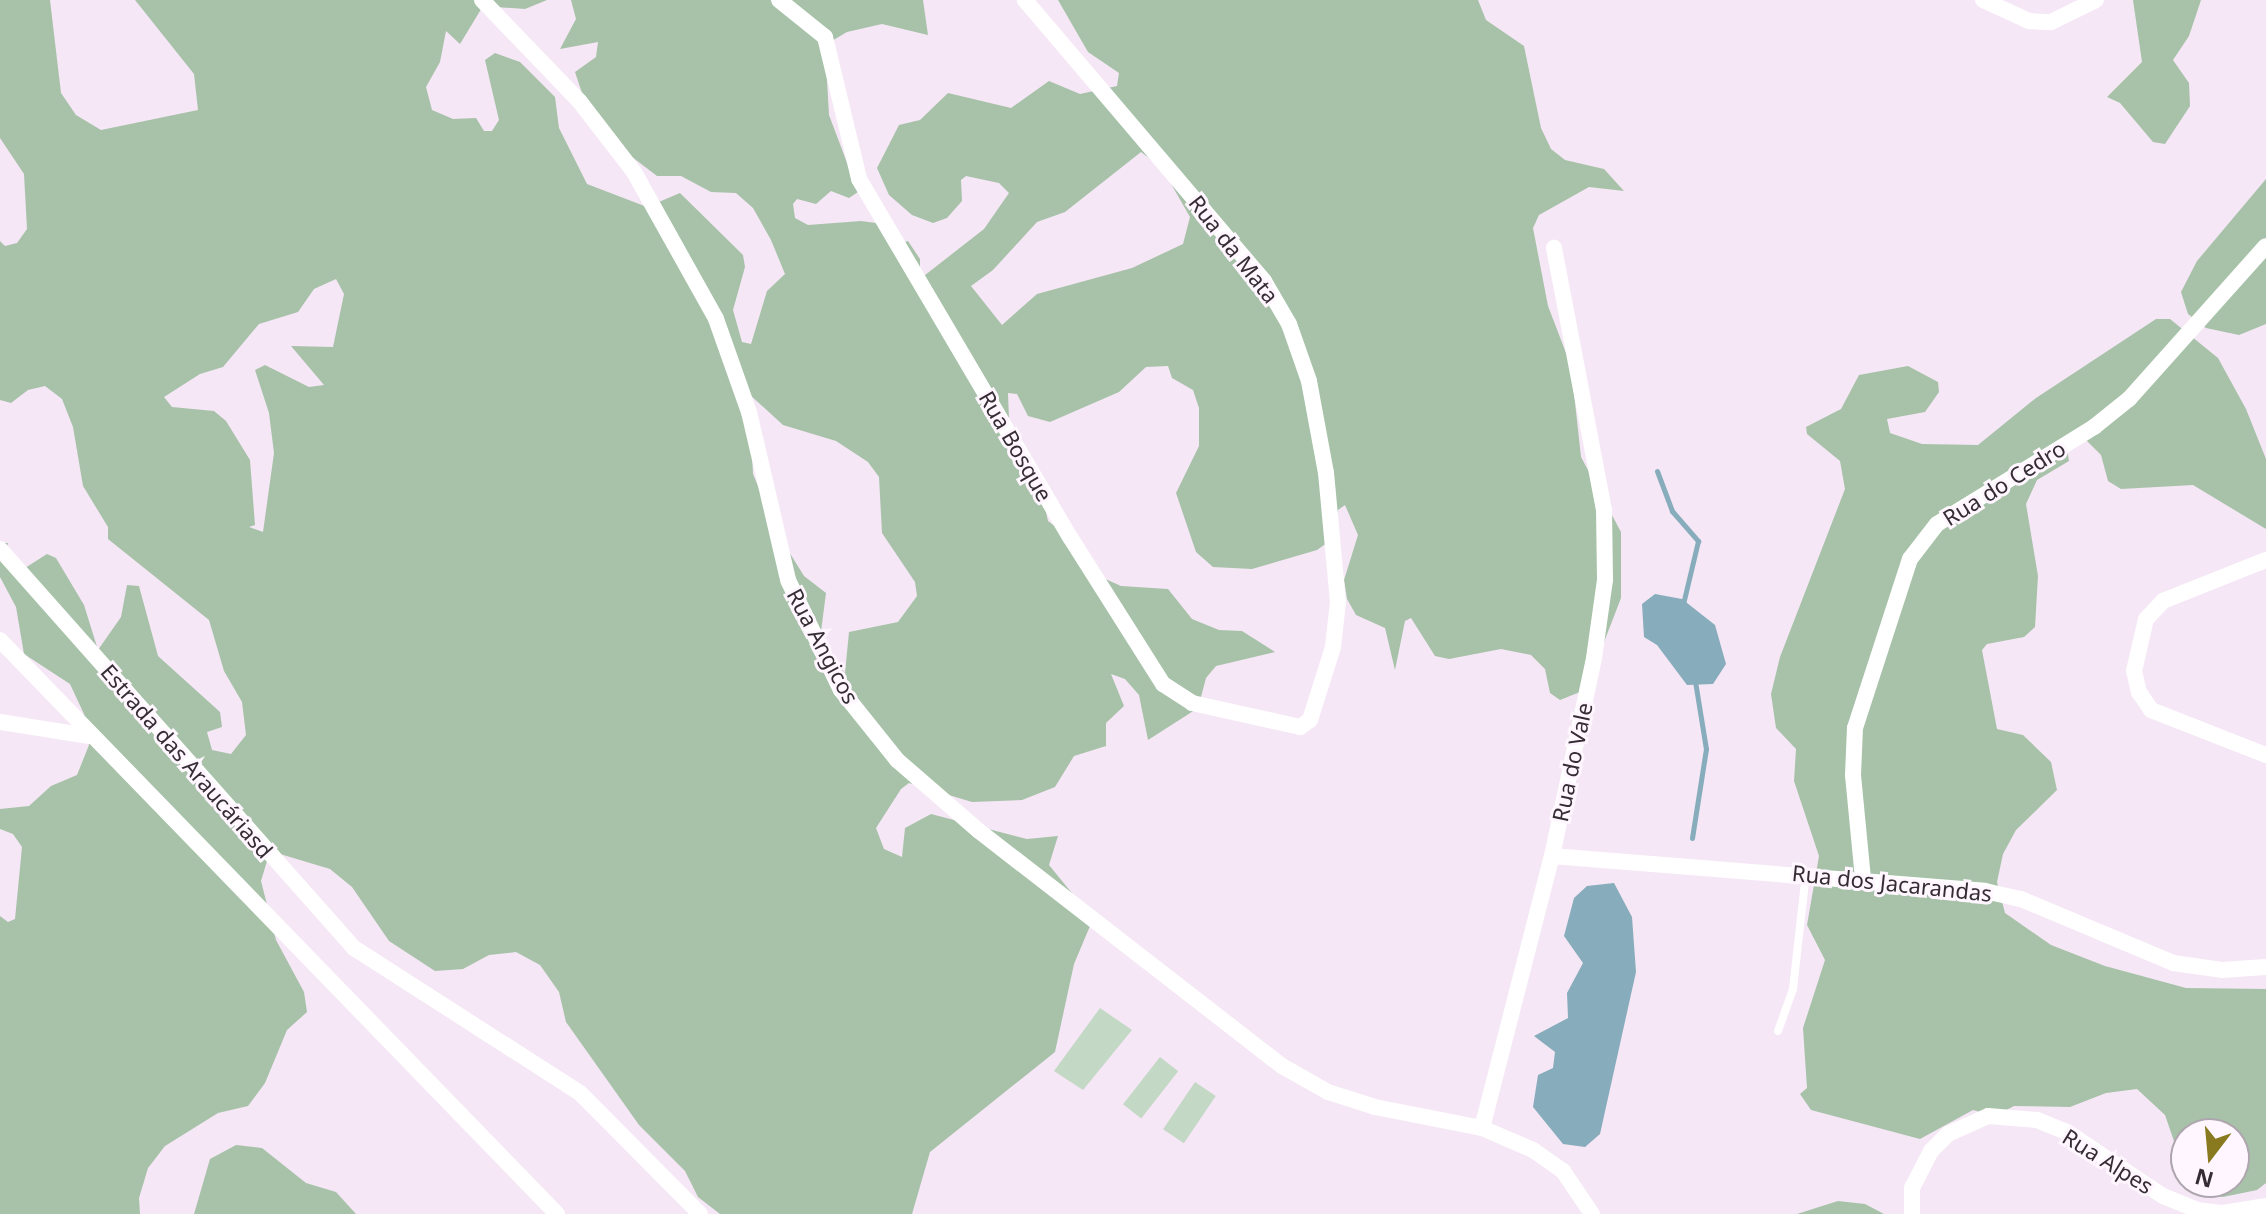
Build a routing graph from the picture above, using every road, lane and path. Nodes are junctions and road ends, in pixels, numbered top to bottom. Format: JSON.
{"nodes":[{"id":1,"x":482,"y":0,"type":"edge"},
{"id":2,"x":779,"y":0,"type":"edge"},
{"id":3,"x":1025,"y":0,"type":"edge"},
{"id":4,"x":1983,"y":0,"type":"edge"},
{"id":5,"x":2096,"y":0,"type":"edge"},
{"id":6,"x":2266,"y":246,"type":"edge"},
{"id":7,"x":1554,"y":248,"type":"dead end"},
{"id":8,"x":0,"y":549,"type":"edge"},
{"id":9,"x":2266,"y":560,"type":"edge"},
{"id":10,"x":0,"y":640,"type":"edge"},
{"id":11,"x":1333,"y":647,"type":"joint"},
{"id":12,"x":0,"y":722,"type":"edge"},
{"id":13,"x":88,"y":736,"type":"junction"},
{"id":14,"x":2266,"y":755,"type":"edge"},
{"id":15,"x":1552,"y":856,"type":"junction"},
{"id":16,"x":1806,"y":873,"type":"junction"},
{"id":17,"x":1863,"y":879,"type":"junction"},
{"id":18,"x":2266,"y":967,"type":"edge"},
{"id":19,"x":1778,"y":1031,"type":"dead end"},
{"id":20,"x":1482,"y":1128,"type":"junction"},
{"id":21,"x":2266,"y":1206,"type":"edge"},
{"id":22,"x":2196,"y":1212,"type":"edge"},
{"id":23,"x":557,"y":1214,"type":"edge"},
{"id":24,"x":700,"y":1214,"type":"edge"},
{"id":25,"x":1592,"y":1214,"type":"edge"},
{"id":26,"x":1912,"y":1214,"type":"edge"}],
"edges":[{"from":1,"to":20,"type":"street","name":"Rua Angicos"},
{"from":2,"to":11,"type":"street","name":"Rua Bosque"},
{"from":3,"to":11,"type":"street","name":"Rua da Mata"},
{"from":4,"to":5,"type":"street"},
{"from":6,"to":17,"type":"street","name":"Rua do Cedro"},
{"from":7,"to":15,"type":"street","name":"Rua do Vale"},
{"from":8,"to":24,"type":"street","name":"Estrada das Araucáriasd"},
{"from":9,"to":14,"type":"street"},
{"from":10,"to":13,"type":"street"},
{"from":12,"to":13,"type":"street"},
{"from":13,"to":23,"type":"street"},
{"from":15,"to":16,"type":"street","name":"Rua dos Jacarandas"},
{"from":15,"to":20,"type":"street","name":"Rua do Vale"},
{"from":16,"to":17,"type":"street","name":"Rua dos Jacarandas"},
{"from":16,"to":19,"type":"lane"},
{"from":17,"to":18,"type":"street","name":"Rua dos Jacarandas"},
{"from":20,"to":25,"type":"street"},
{"from":21,"to":22,"type":"street","name":"Rua Alpes"},
{"from":22,"to":26,"type":"street","name":"Rua Alpes"}]}
